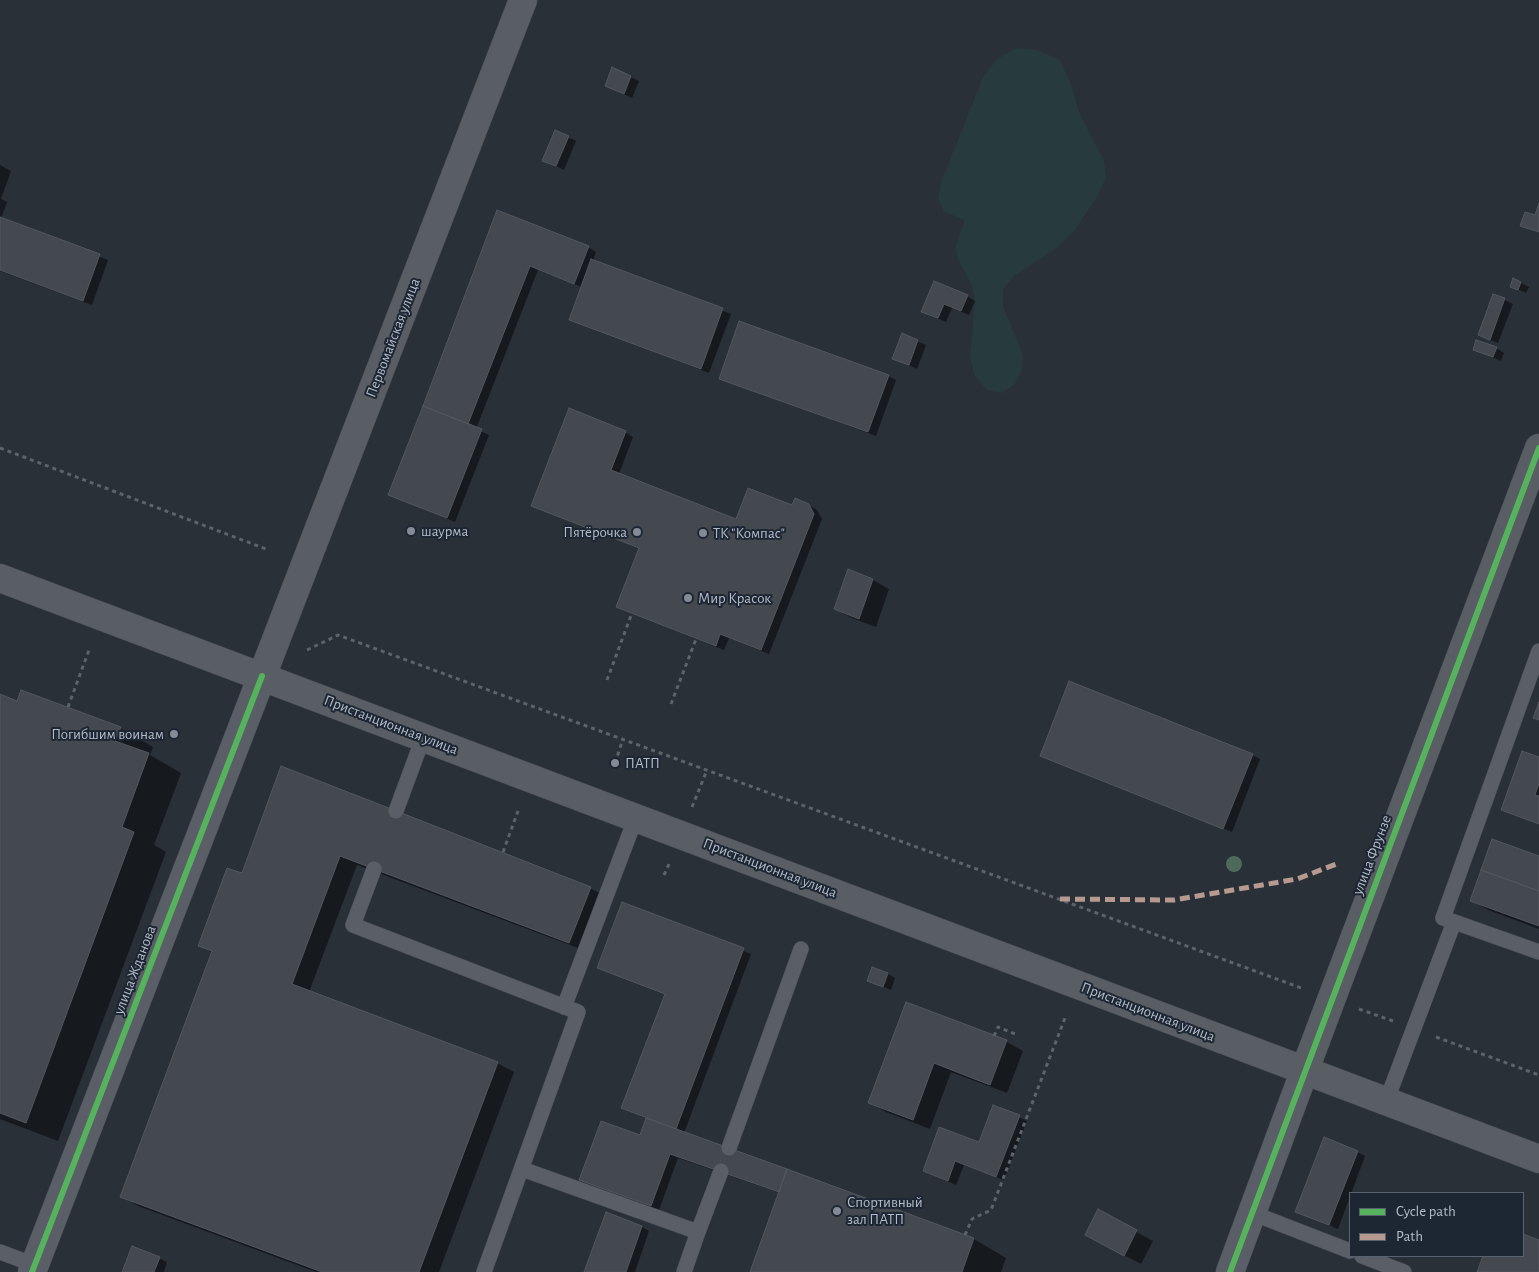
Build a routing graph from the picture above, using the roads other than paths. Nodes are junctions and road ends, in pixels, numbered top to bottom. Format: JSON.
{"nodes":[{"id":1,"x":524,"y":0,"type":"edge"},
{"id":2,"x":1539,"y":448,"type":"edge"},
{"id":3,"x":0,"y":578,"type":"edge"},
{"id":4,"x":1539,"y":650,"type":"edge"},
{"id":5,"x":262,"y":676,"type":"junction"},
{"id":6,"x":423,"y":738,"type":"junction"},
{"id":7,"x":396,"y":811,"type":"dead end"},
{"id":8,"x":636,"y":817,"type":"junction"},
{"id":9,"x":374,"y":869,"type":"dead end"},
{"id":10,"x":1454,"y":922,"type":"junction"},
{"id":11,"x":800,"y":949,"type":"dead end"},
{"id":12,"x":1539,"y":952,"type":"edge"},
{"id":13,"x":564,"y":1007,"type":"junction"},
{"id":14,"x":1304,"y":1072,"type":"junction"},
{"id":15,"x":1386,"y":1102,"type":"junction"},
{"id":16,"x":729,"y":1148,"type":"dead end"},
{"id":17,"x":1539,"y":1159,"type":"edge"},
{"id":18,"x":522,"y":1169,"type":"junction"},
{"id":19,"x":721,"y":1171,"type":"dead end"},
{"id":20,"x":1252,"y":1213,"type":"junction"},
{"id":21,"x":698,"y":1232,"type":"junction"},
{"id":22,"x":1349,"y":1251,"type":"edge"},
{"id":23,"x":0,"y":1252,"type":"edge"},
{"id":24,"x":1365,"y":1257,"type":"edge"},
{"id":25,"x":34,"y":1269,"type":"edge"},
{"id":26,"x":484,"y":1272,"type":"edge"},
{"id":27,"x":684,"y":1272,"type":"edge"},
{"id":28,"x":1230,"y":1272,"type":"edge"},
{"id":29,"x":1404,"y":1272,"type":"edge"}],
"edges":[{"from":1,"to":5,"type":"main road","name":"Первомайская улица"},
{"from":2,"to":14,"type":"main road","name":"улица Фрунзе"},
{"from":3,"to":5,"type":"main road","name":"Пристанционная улица"},
{"from":4,"to":10,"type":"lane"},
{"from":5,"to":6,"type":"main road","name":"Пристанционная улица"},
{"from":5,"to":25,"type":"street","name":"улица Жданова"},
{"from":6,"to":7,"type":"lane"},
{"from":6,"to":8,"type":"main road","name":"Пристанционная улица"},
{"from":8,"to":13,"type":"lane"},
{"from":8,"to":14,"type":"main road","name":"Пристанционная улица"},
{"from":9,"to":13,"type":"lane"},
{"from":10,"to":12,"type":"lane"},
{"from":10,"to":15,"type":"lane"},
{"from":11,"to":16,"type":"lane"},
{"from":13,"to":18,"type":"lane"},
{"from":14,"to":15,"type":"main road","name":"Пристанционная улица"},
{"from":14,"to":20,"type":"street","name":"улица Фрунзе"},
{"from":15,"to":17,"type":"main road","name":"Пристанционная улица"},
{"from":18,"to":21,"type":"lane"},
{"from":18,"to":26,"type":"lane"},
{"from":19,"to":21,"type":"lane"},
{"from":20,"to":22,"type":"lane"},
{"from":20,"to":28,"type":"street","name":"улица Фрунзе"},
{"from":21,"to":27,"type":"lane"},
{"from":23,"to":25,"type":"lane"},
{"from":24,"to":29,"type":"lane"}]}
